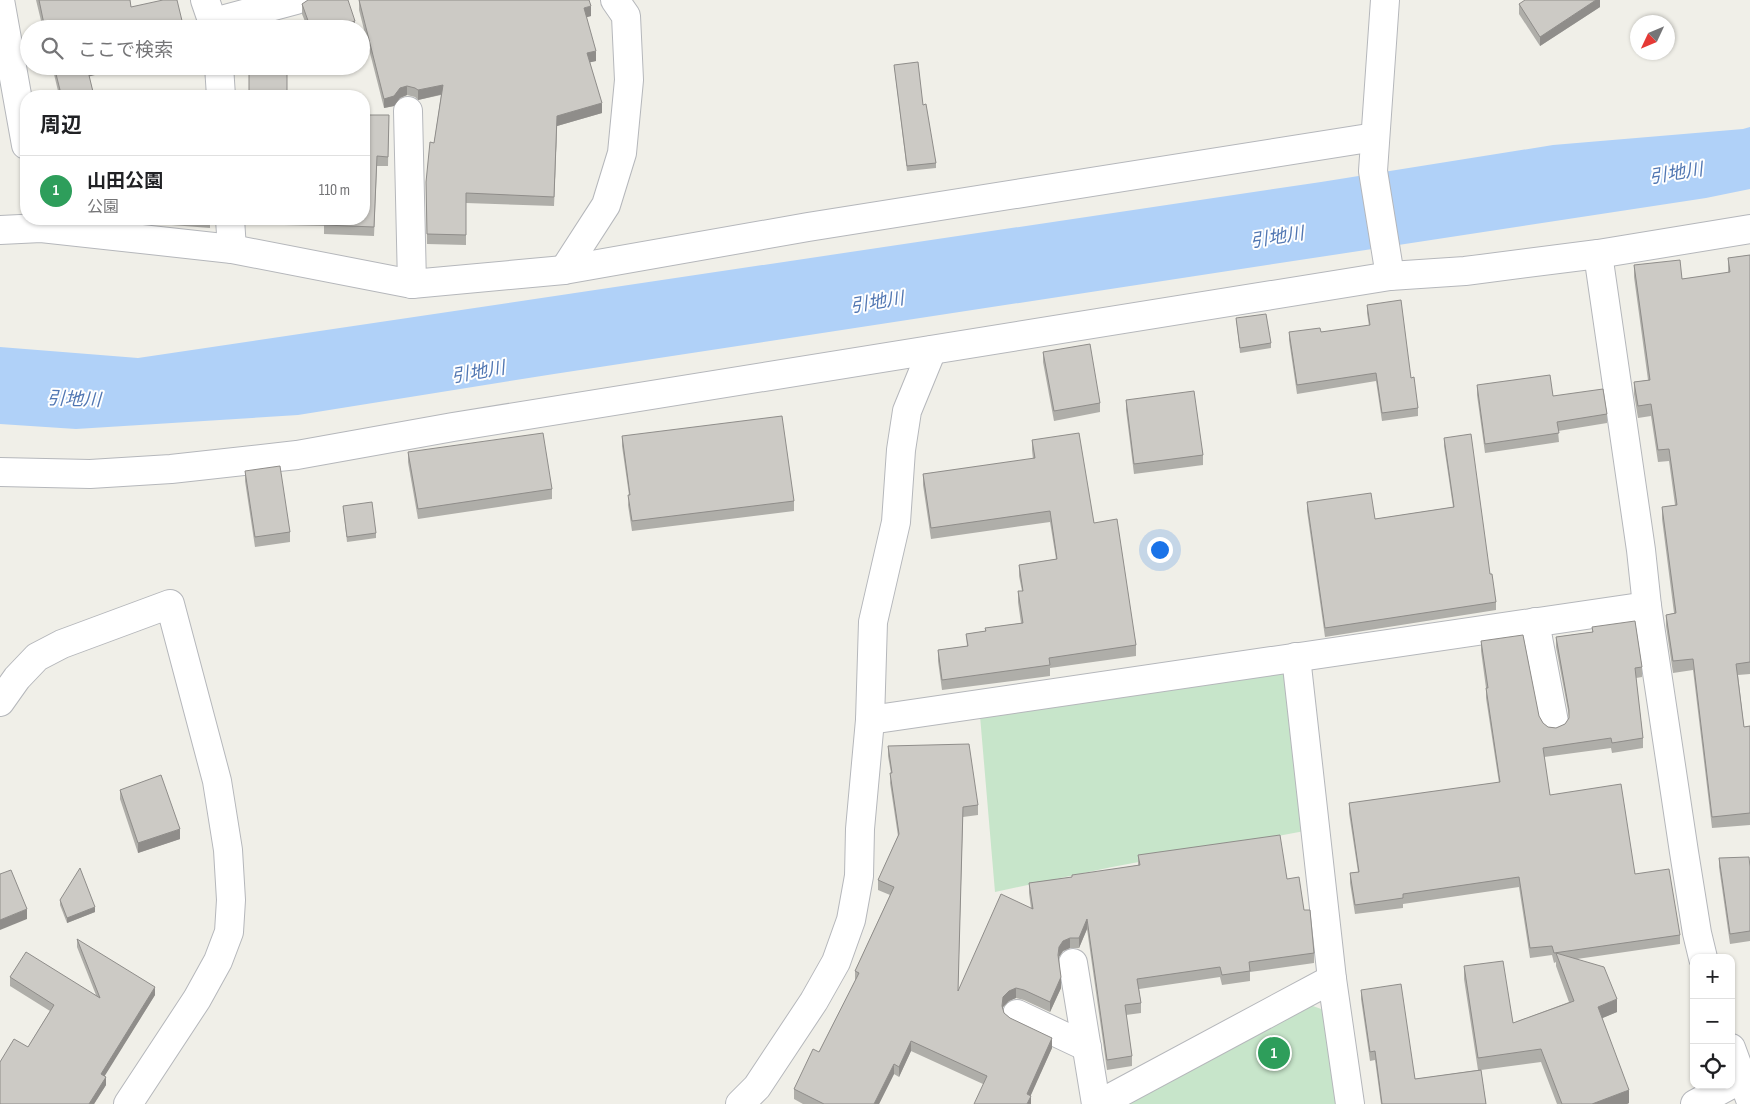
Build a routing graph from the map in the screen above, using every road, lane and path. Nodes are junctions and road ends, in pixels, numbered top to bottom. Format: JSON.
{"nodes":[{"id":1,"x":0,"y":0,"type":"edge"},
{"id":2,"x":296,"y":0,"type":"edge"},
{"id":3,"x":615,"y":0,"type":"edge"},
{"id":4,"x":1385,"y":0,"type":"edge"},
{"id":5,"x":212,"y":17,"type":"edge"},
{"id":6,"x":220,"y":75,"type":"edge"},
{"id":7,"x":221,"y":90,"type":"edge"},
{"id":8,"x":408,"y":111,"type":"dead end"},
{"id":9,"x":20,"y":112,"type":"edge"},
{"id":10,"x":1375,"y":137,"type":"junction"},
{"id":11,"x":29,"y":225,"type":"edge"},
{"id":12,"x":55,"y":225,"type":"edge"},
{"id":13,"x":230,"y":225,"type":"edge"},
{"id":14,"x":1750,"y":229,"type":"edge"},
{"id":15,"x":0,"y":230,"type":"edge"},
{"id":16,"x":232,"y":249,"type":"junction"},
{"id":17,"x":1598,"y":254,"type":"junction"},
{"id":18,"x":1388,"y":265,"type":"junction"},
{"id":19,"x":564,"y":270,"type":"junction"},
{"id":20,"x":412,"y":284,"type":"junction"},
{"id":21,"x":932,"y":350,"type":"junction"},
{"id":22,"x":0,"y":472,"type":"edge"},
{"id":23,"x":1647,"y":606,"type":"junction"},
{"id":24,"x":1535,"y":622,"type":"junction"},
{"id":25,"x":1296,"y":657,"type":"junction"},
{"id":26,"x":0,"y":702,"type":"edge"},
{"id":27,"x":870,"y":720,"type":"junction"},
{"id":28,"x":1554,"y":722,"type":"dead end"},
{"id":29,"x":1703,"y":954,"type":"edge"},
{"id":30,"x":1073,"y":963,"type":"dead end"},
{"id":31,"x":1332,"y":979,"type":"junction"},
{"id":32,"x":1018,"y":1014,"type":"dead end"},
{"id":33,"x":1087,"y":1047,"type":"junction"},
{"id":34,"x":1735,"y":1070,"type":"edge"},
{"id":35,"x":1738,"y":1087,"type":"edge"},
{"id":36,"x":128,"y":1104,"type":"edge"},
{"id":37,"x":740,"y":1104,"type":"edge"},
{"id":38,"x":1097,"y":1104,"type":"edge"},
{"id":39,"x":1350,"y":1104,"type":"edge"},
{"id":40,"x":1695,"y":1104,"type":"edge"}],
"edges":[{"from":1,"to":9,"type":"street"},
{"from":2,"to":5,"type":"street"},
{"from":3,"to":19,"type":"street"},
{"from":4,"to":10,"type":"street"},
{"from":6,"to":7,"type":"street"},
{"from":8,"to":20,"type":"street"},
{"from":10,"to":18,"type":"street"},
{"from":10,"to":19,"type":"street"},
{"from":11,"to":15,"type":"street"},
{"from":12,"to":16,"type":"street"},
{"from":13,"to":16,"type":"street"},
{"from":14,"to":17,"type":"street"},
{"from":16,"to":20,"type":"street"},
{"from":17,"to":18,"type":"street"},
{"from":17,"to":23,"type":"street"},
{"from":18,"to":21,"type":"street"},
{"from":19,"to":20,"type":"street"},
{"from":21,"to":22,"type":"street"},
{"from":21,"to":27,"type":"street"},
{"from":23,"to":24,"type":"street"},
{"from":23,"to":29,"type":"street"},
{"from":24,"to":25,"type":"street"},
{"from":24,"to":28,"type":"street"},
{"from":25,"to":27,"type":"street"},
{"from":25,"to":31,"type":"street"},
{"from":26,"to":36,"type":"street"},
{"from":27,"to":37,"type":"street"},
{"from":30,"to":33,"type":"street"},
{"from":31,"to":38,"type":"street"},
{"from":31,"to":39,"type":"street"},
{"from":32,"to":33,"type":"street"},
{"from":33,"to":38,"type":"street"},
{"from":34,"to":35,"type":"street"},
{"from":35,"to":40,"type":"street"}]}
